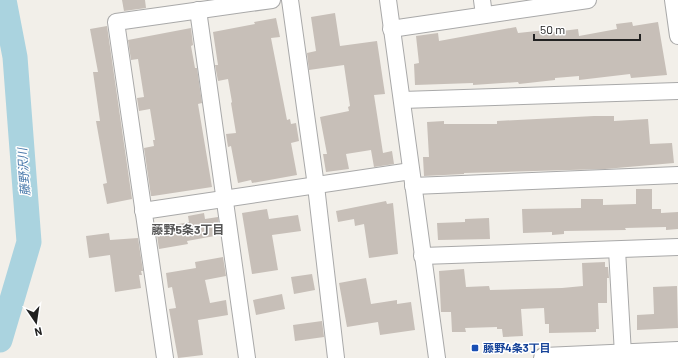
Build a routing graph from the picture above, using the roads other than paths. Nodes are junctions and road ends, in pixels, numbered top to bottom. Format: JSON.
{"nodes":[{"id":1,"x":272,"y":0,"type":"edge"},
{"id":2,"x":290,"y":0,"type":"edge"},
{"id":3,"x":388,"y":0,"type":"edge"},
{"id":4,"x":582,"y":0,"type":"edge"},
{"id":5,"x":483,"y":8,"type":"edge"},
{"id":6,"x":198,"y":10,"type":"junction"},
{"id":7,"x":676,"y":10,"type":"edge"},
{"id":8,"x":391,"y":30,"type":"junction"},
{"id":9,"x":678,"y":36,"type":"edge"},
{"id":10,"x":678,"y":91,"type":"edge"},
{"id":11,"x":402,"y":100,"type":"junction"},
{"id":12,"x":678,"y":175,"type":"edge"},
{"id":13,"x":412,"y":179,"type":"junction"},
{"id":14,"x":316,"y":186,"type":"junction"},
{"id":15,"x":224,"y":199,"type":"junction"},
{"id":16,"x":143,"y":210,"type":"junction"},
{"id":17,"x":678,"y":247,"type":"edge"},
{"id":18,"x":617,"y":250,"type":"junction"},
{"id":19,"x":422,"y":256,"type":"junction"},
{"id":20,"x":623,"y":354,"type":"junction"},
{"id":21,"x":668,"y":354,"type":"edge"},
{"id":22,"x":165,"y":358,"type":"edge"},
{"id":23,"x":247,"y":358,"type":"edge"},
{"id":24,"x":336,"y":358,"type":"edge"},
{"id":25,"x":437,"y":358,"type":"edge"},
{"id":26,"x":544,"y":358,"type":"edge"},
{"id":27,"x":571,"y":358,"type":"edge"}],
"edges":[{"from":1,"to":6,"type":"street"},
{"from":2,"to":14,"type":"street"},
{"from":3,"to":8,"type":"street"},
{"from":4,"to":5,"type":"street"},
{"from":5,"to":8,"type":"street"},
{"from":6,"to":15,"type":"street"},
{"from":6,"to":16,"type":"street"},
{"from":7,"to":9,"type":"street"},
{"from":8,"to":11,"type":"street"},
{"from":10,"to":11,"type":"street"},
{"from":11,"to":13,"type":"street"},
{"from":12,"to":13,"type":"street"},
{"from":13,"to":14,"type":"street"},
{"from":13,"to":19,"type":"street"},
{"from":14,"to":15,"type":"street"},
{"from":14,"to":24,"type":"street"},
{"from":15,"to":16,"type":"street"},
{"from":15,"to":23,"type":"street"},
{"from":16,"to":22,"type":"street"},
{"from":17,"to":18,"type":"street"},
{"from":18,"to":19,"type":"street"},
{"from":18,"to":20,"type":"street"},
{"from":19,"to":25,"type":"street"},
{"from":20,"to":21,"type":"street"},
{"from":20,"to":27,"type":"street"},
{"from":26,"to":27,"type":"street"}]}
